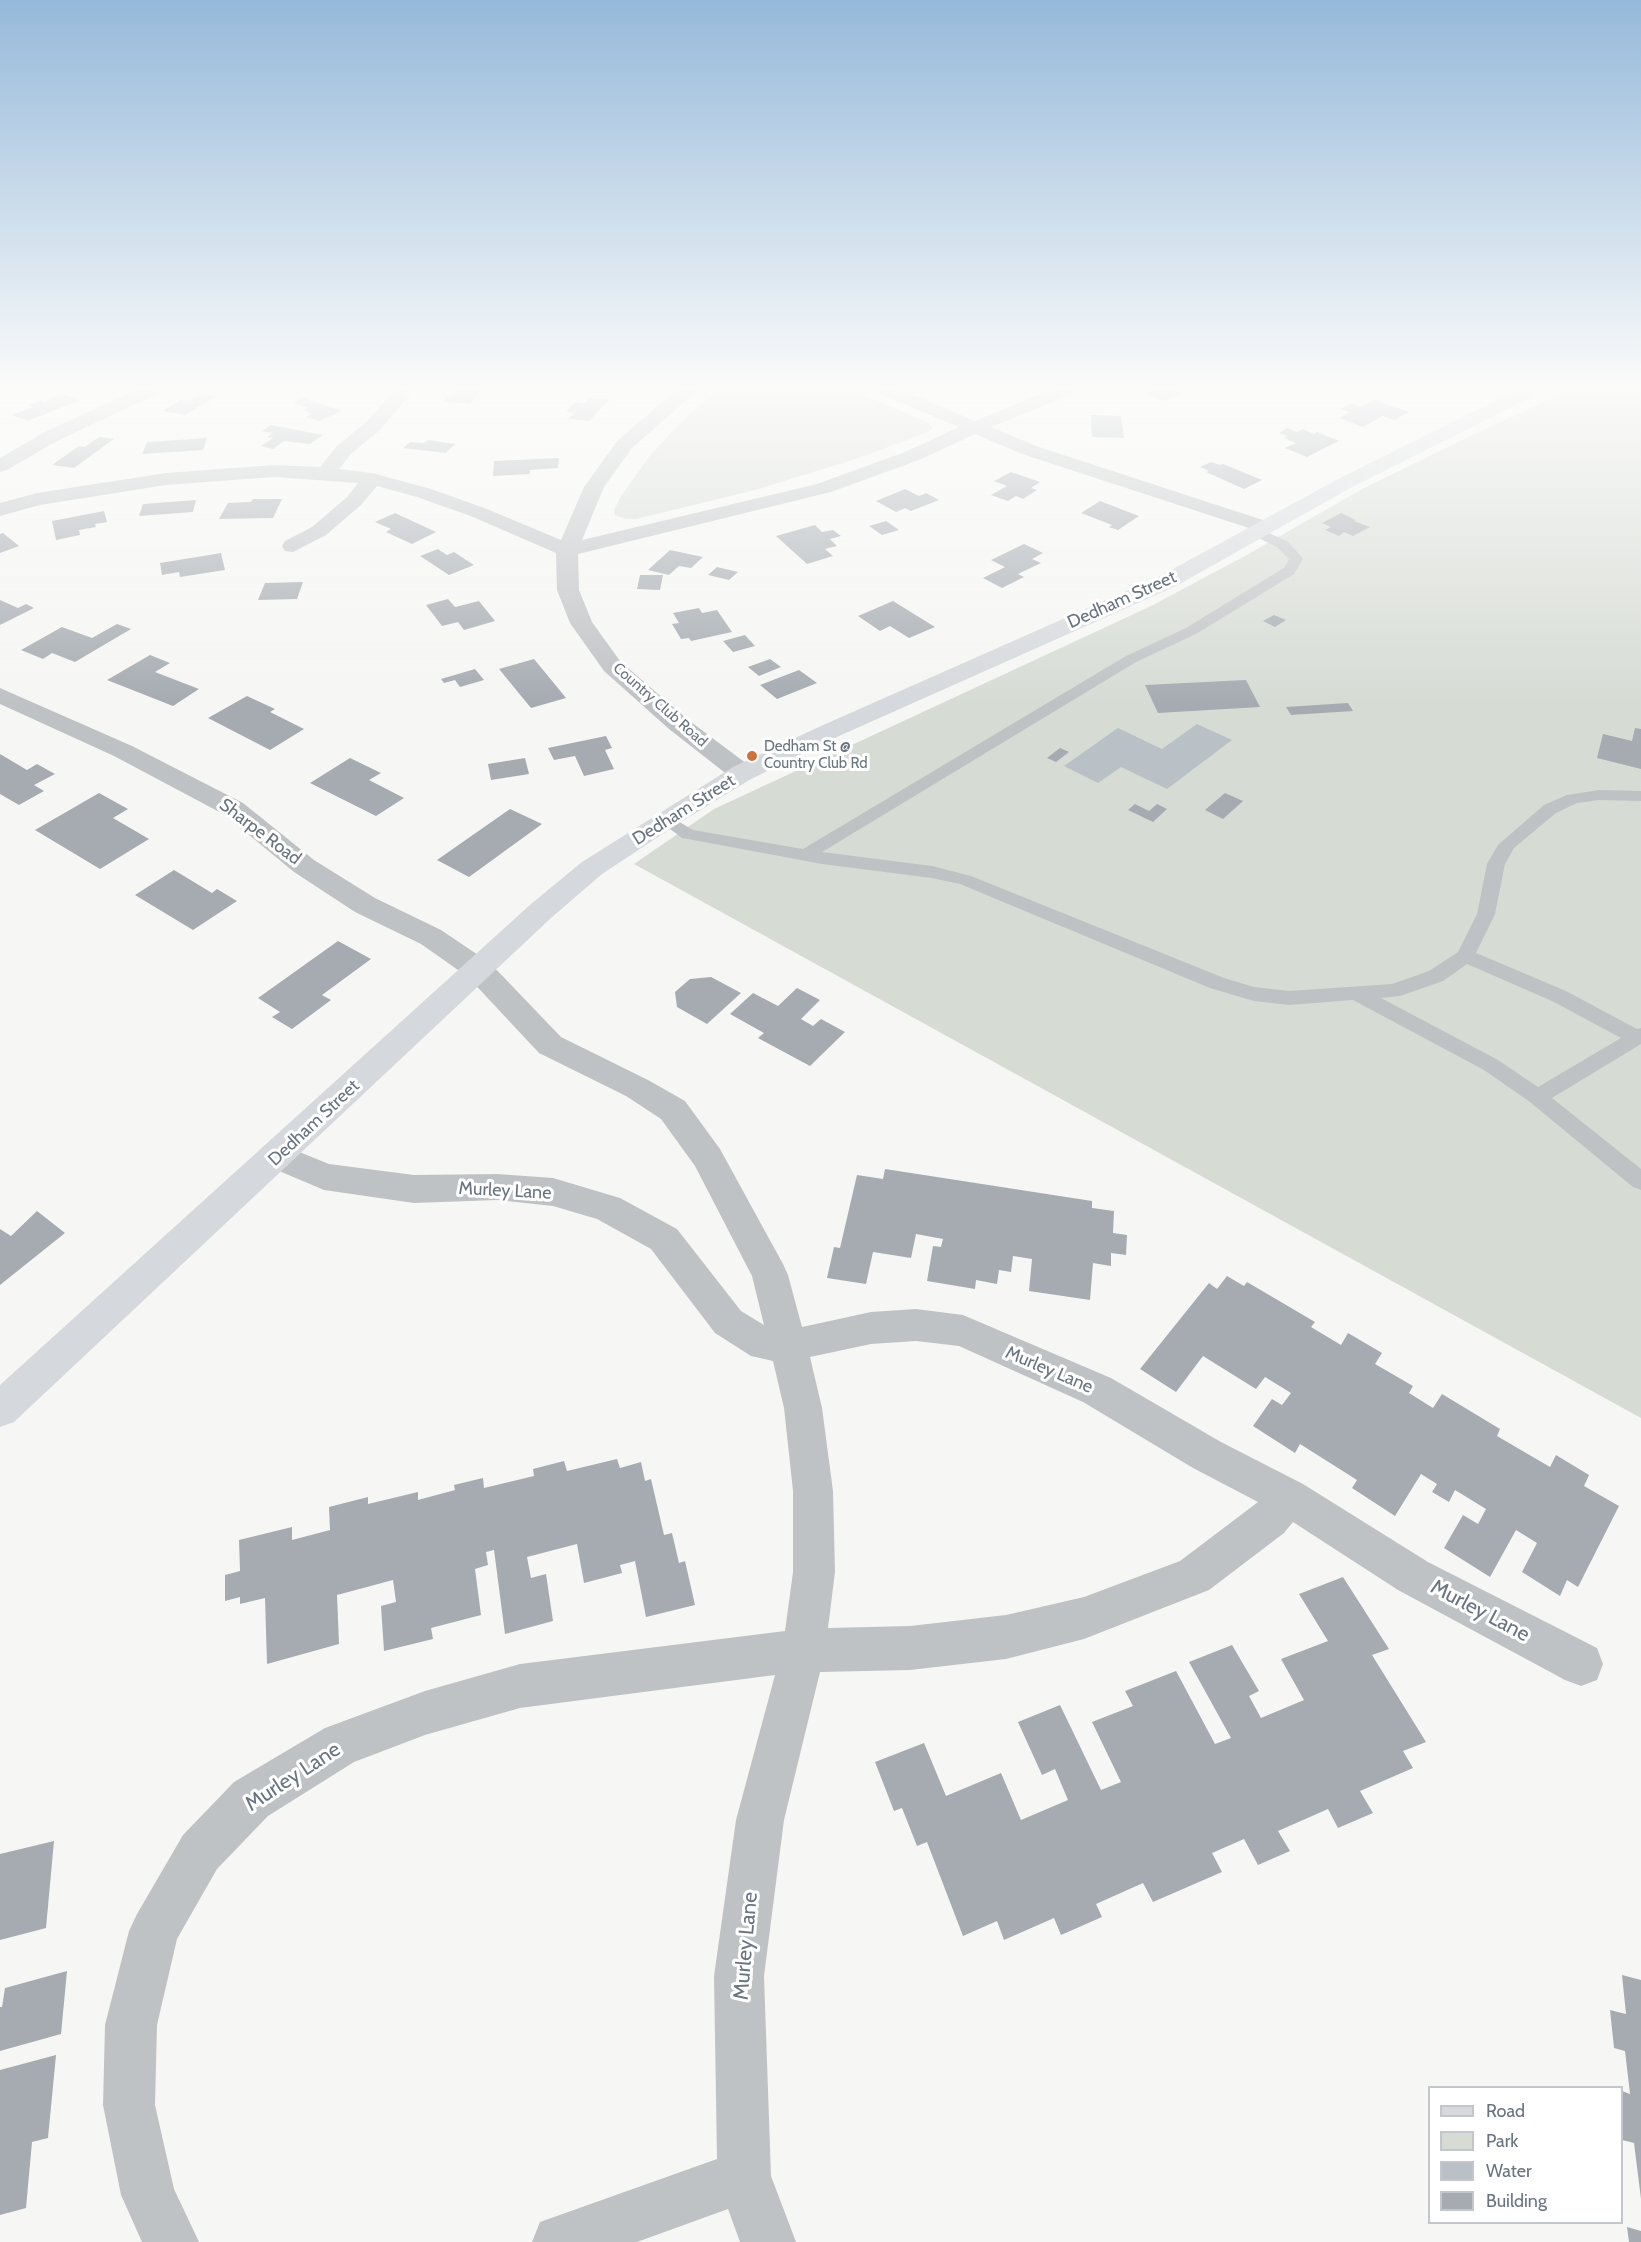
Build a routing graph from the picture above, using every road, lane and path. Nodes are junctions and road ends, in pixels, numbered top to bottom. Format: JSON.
{"nodes":[{"id":1,"x":65,"y":495,"type":"edge"},
{"id":2,"x":359,"y":495,"type":"edge"},
{"id":3,"x":422,"y":495,"type":"edge"},
{"id":4,"x":591,"y":495,"type":"edge"},
{"id":5,"x":797,"y":495,"type":"edge"},
{"id":6,"x":1158,"y":495,"type":"edge"},
{"id":7,"x":1324,"y":495,"type":"edge"},
{"id":8,"x":0,"y":510,"type":"edge"},
{"id":9,"x":1261,"y":530,"type":"junction"},
{"id":10,"x":293,"y":546,"type":"dead end"},
{"id":11,"x":567,"y":550,"type":"junction"},
{"id":12,"x":0,"y":695,"type":"edge"},
{"id":13,"x":742,"y":774,"type":"junction"},
{"id":14,"x":1641,"y":796,"type":"edge"},
{"id":15,"x":666,"y":819,"type":"junction"},
{"id":16,"x":807,"y":854,"type":"junction"},
{"id":17,"x":1465,"y":956,"type":"junction"},
{"id":18,"x":478,"y":969,"type":"junction"},
{"id":19,"x":1357,"y":994,"type":"junction"},
{"id":20,"x":1638,"y":1036,"type":"edge"},
{"id":21,"x":1537,"y":1097,"type":"junction"},
{"id":22,"x":277,"y":1156,"type":"junction"},
{"id":23,"x":1641,"y":1181,"type":"edge"},
{"id":24,"x":788,"y":1346,"type":"junction"},
{"id":25,"x":6,"y":1394,"type":"edge"},
{"id":26,"x":1289,"y":1497,"type":"junction"},
{"id":27,"x":804,"y":1650,"type":"junction"},
{"id":28,"x":1581,"y":1664,"type":"dead end"},
{"id":29,"x":744,"y":2176,"type":"junction"},
{"id":30,"x":171,"y":2242,"type":"edge"},
{"id":31,"x":560,"y":2242,"type":"edge"},
{"id":32,"x":768,"y":2242,"type":"edge"}],
"edges":[{"from":1,"to":8,"type":"street"},
{"from":2,"to":10,"type":"street"},
{"from":3,"to":11,"type":"street"},
{"from":4,"to":11,"type":"street","name":"Country Club Road"},
{"from":5,"to":11,"type":"street"},
{"from":6,"to":9,"type":"street"},
{"from":7,"to":9,"type":"main road","name":"Dedham Street"},
{"from":9,"to":13,"type":"main road","name":"Dedham Street"},
{"from":9,"to":16,"type":"lane"},
{"from":11,"to":13,"type":"street","name":"Country Club Road"},
{"from":12,"to":18,"type":"street","name":"Sharpe Road"},
{"from":13,"to":15,"type":"main road","name":"Dedham Street"},
{"from":14,"to":17,"type":"lane"},
{"from":15,"to":16,"type":"lane"},
{"from":15,"to":18,"type":"main road","name":"Dedham Street"},
{"from":16,"to":19,"type":"lane"},
{"from":17,"to":19,"type":"lane"},
{"from":17,"to":20,"type":"lane"},
{"from":18,"to":22,"type":"main road","name":"Dedham Street"},
{"from":18,"to":24,"type":"street","name":"Murley Lane"},
{"from":19,"to":21,"type":"lane"},
{"from":20,"to":21,"type":"lane"},
{"from":21,"to":23,"type":"lane"},
{"from":22,"to":24,"type":"street","name":"Murley Lane"},
{"from":22,"to":25,"type":"main road","name":"Dedham Street"},
{"from":24,"to":26,"type":"street","name":"Murley Lane"},
{"from":24,"to":27,"type":"street","name":"Murley Lane"},
{"from":26,"to":27,"type":"street","name":"Murley Lane"},
{"from":26,"to":28,"type":"street","name":"Murley Lane"},
{"from":27,"to":29,"type":"street","name":"Murley Lane"},
{"from":27,"to":30,"type":"street","name":"Murley Lane"},
{"from":29,"to":31,"type":"street"},
{"from":29,"to":32,"type":"street","name":"Murley Lane"}]}
